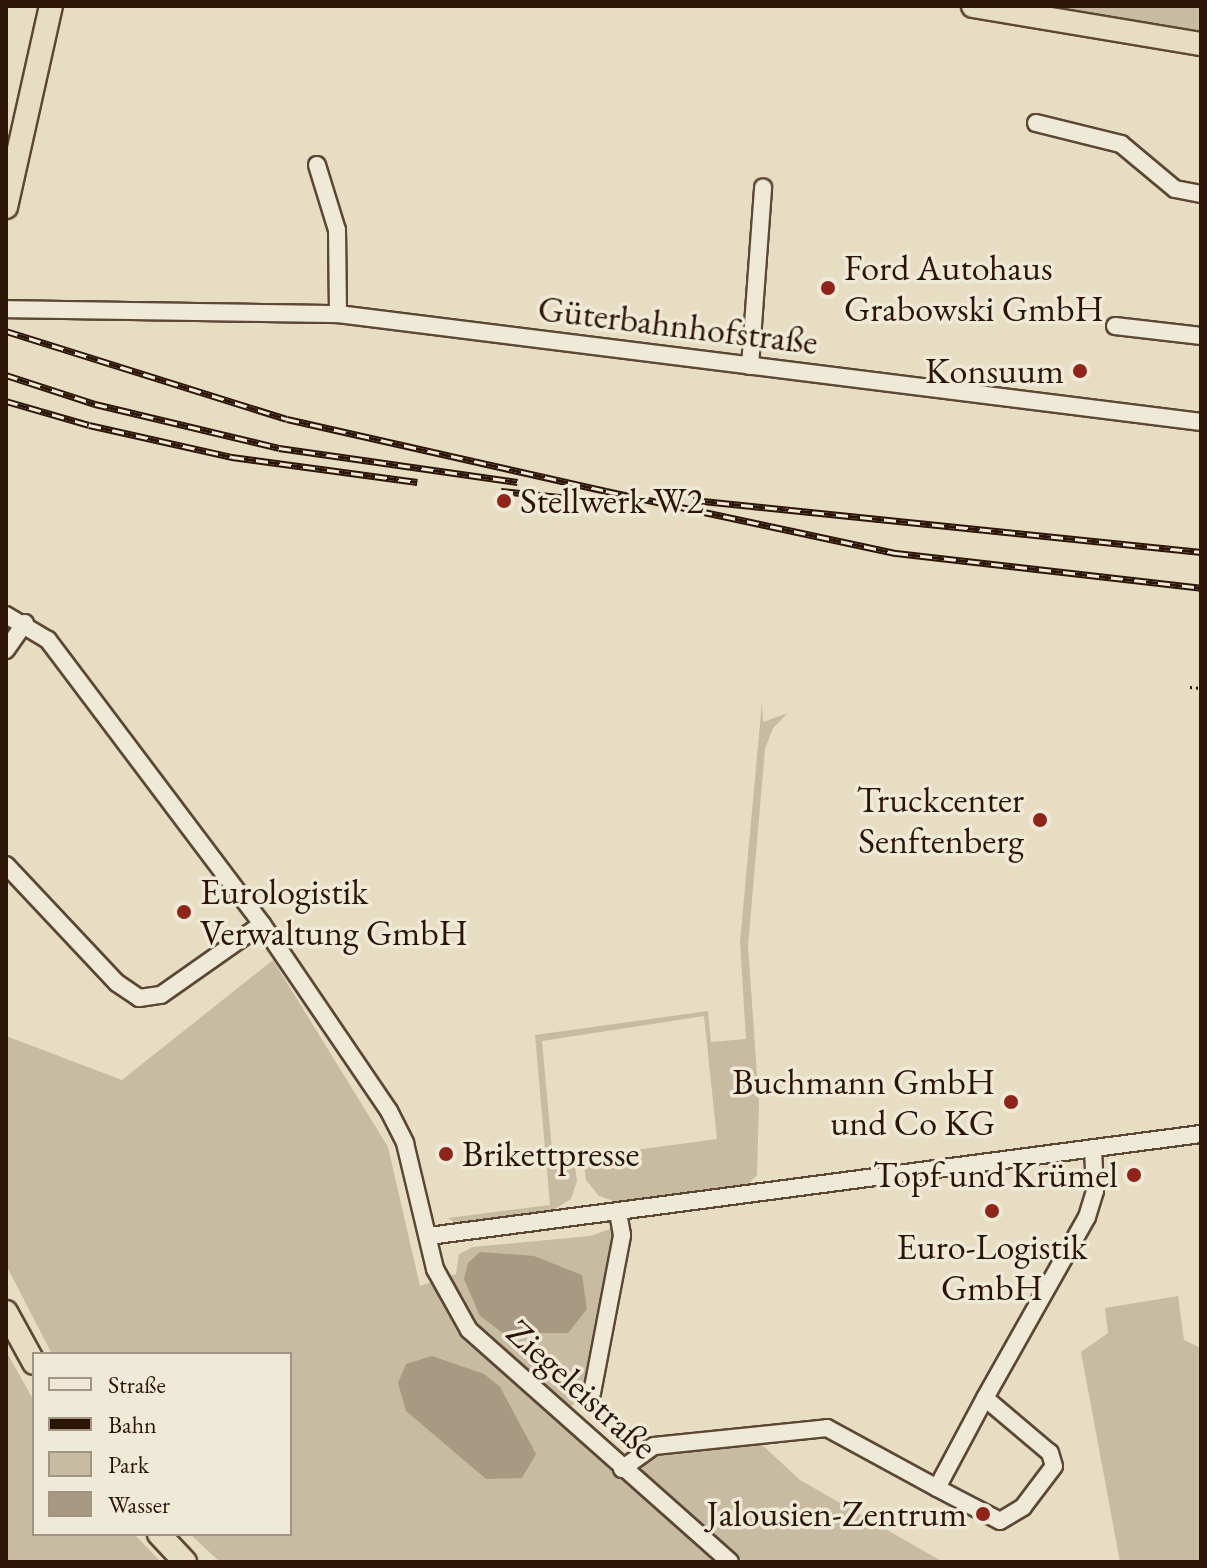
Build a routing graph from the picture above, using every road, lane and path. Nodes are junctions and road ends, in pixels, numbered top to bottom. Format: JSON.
{"nodes":[{"id":1,"x":973,"y":6,"type":"edge"},
{"id":2,"x":52,"y":9,"type":"edge"},
{"id":3,"x":1201,"y":44,"type":"edge"},
{"id":4,"x":1036,"y":123,"type":"dead end"},
{"id":5,"x":317,"y":165,"type":"dead end"},
{"id":6,"x":763,"y":187,"type":"dead end"},
{"id":7,"x":1201,"y":194,"type":"edge"},
{"id":8,"x":6,"y":207,"type":"edge"},
{"id":9,"x":6,"y":309,"type":"edge"},
{"id":10,"x":338,"y":314,"type":"junction"},
{"id":11,"x":1115,"y":326,"type":"dead end"},
{"id":12,"x":1201,"y":336,"type":"edge"},
{"id":13,"x":750,"y":366,"type":"junction"},
{"id":14,"x":1201,"y":422,"type":"edge"},
{"id":15,"x":6,"y":615,"type":"edge"},
{"id":16,"x":25,"y":623,"type":"junction"},
{"id":17,"x":6,"y":650,"type":"edge"},
{"id":18,"x":1190,"y":687,"type":"dead end"},
{"id":19,"x":1201,"y":688,"type":"edge"},
{"id":20,"x":6,"y":865,"type":"edge"},
{"id":21,"x":262,"y":924,"type":"junction"},
{"id":22,"x":1201,"y":1134,"type":"edge"},
{"id":23,"x":1093,"y":1148,"type":"junction"},
{"id":24,"x":618,"y":1213,"type":"junction"},
{"id":25,"x":429,"y":1236,"type":"junction"},
{"id":26,"x":6,"y":1312,"type":"edge"},
{"id":27,"x":32,"y":1359,"type":"edge"},
{"id":28,"x":592,"y":1393,"type":"dead end"},
{"id":29,"x":985,"y":1398,"type":"junction"},
{"id":30,"x":622,"y":1469,"type":"junction"},
{"id":31,"x":937,"y":1488,"type":"junction"},
{"id":32,"x":161,"y":1536,"type":"edge"},
{"id":33,"x":185,"y":1562,"type":"edge"},
{"id":34,"x":730,"y":1562,"type":"edge"}],
"edges":[{"from":1,"to":3,"type":"highway"},
{"from":2,"to":8,"type":"highway"},
{"from":4,"to":7,"type":"street"},
{"from":5,"to":10,"type":"street"},
{"from":6,"to":13,"type":"street"},
{"from":9,"to":10,"type":"street","name":"Güterbahnhofstraße"},
{"from":10,"to":13,"type":"street","name":"Güterbahnhofstraße"},
{"from":11,"to":12,"type":"street"},
{"from":13,"to":14,"type":"street","name":"Güterbahnhofstraße"},
{"from":15,"to":16,"type":"street","name":"Ziegeleistraße"},
{"from":16,"to":17,"type":"street"},
{"from":16,"to":21,"type":"street","name":"Ziegeleistraße"},
{"from":18,"to":19,"type":"path"},
{"from":20,"to":21,"type":"street"},
{"from":21,"to":25,"type":"street","name":"Ziegeleistraße"},
{"from":22,"to":23,"type":"street"},
{"from":23,"to":24,"type":"street"},
{"from":23,"to":29,"type":"street"},
{"from":24,"to":25,"type":"street"},
{"from":24,"to":28,"type":"street"},
{"from":25,"to":30,"type":"street","name":"Ziegeleistraße"},
{"from":26,"to":27,"type":"highway"},
{"from":29,"to":31,"type":"street"},
{"from":29,"to":31,"type":"street"},
{"from":30,"to":31,"type":"street"},
{"from":30,"to":34,"type":"street","name":"Ziegeleistraße"},
{"from":32,"to":33,"type":"highway"}]}
